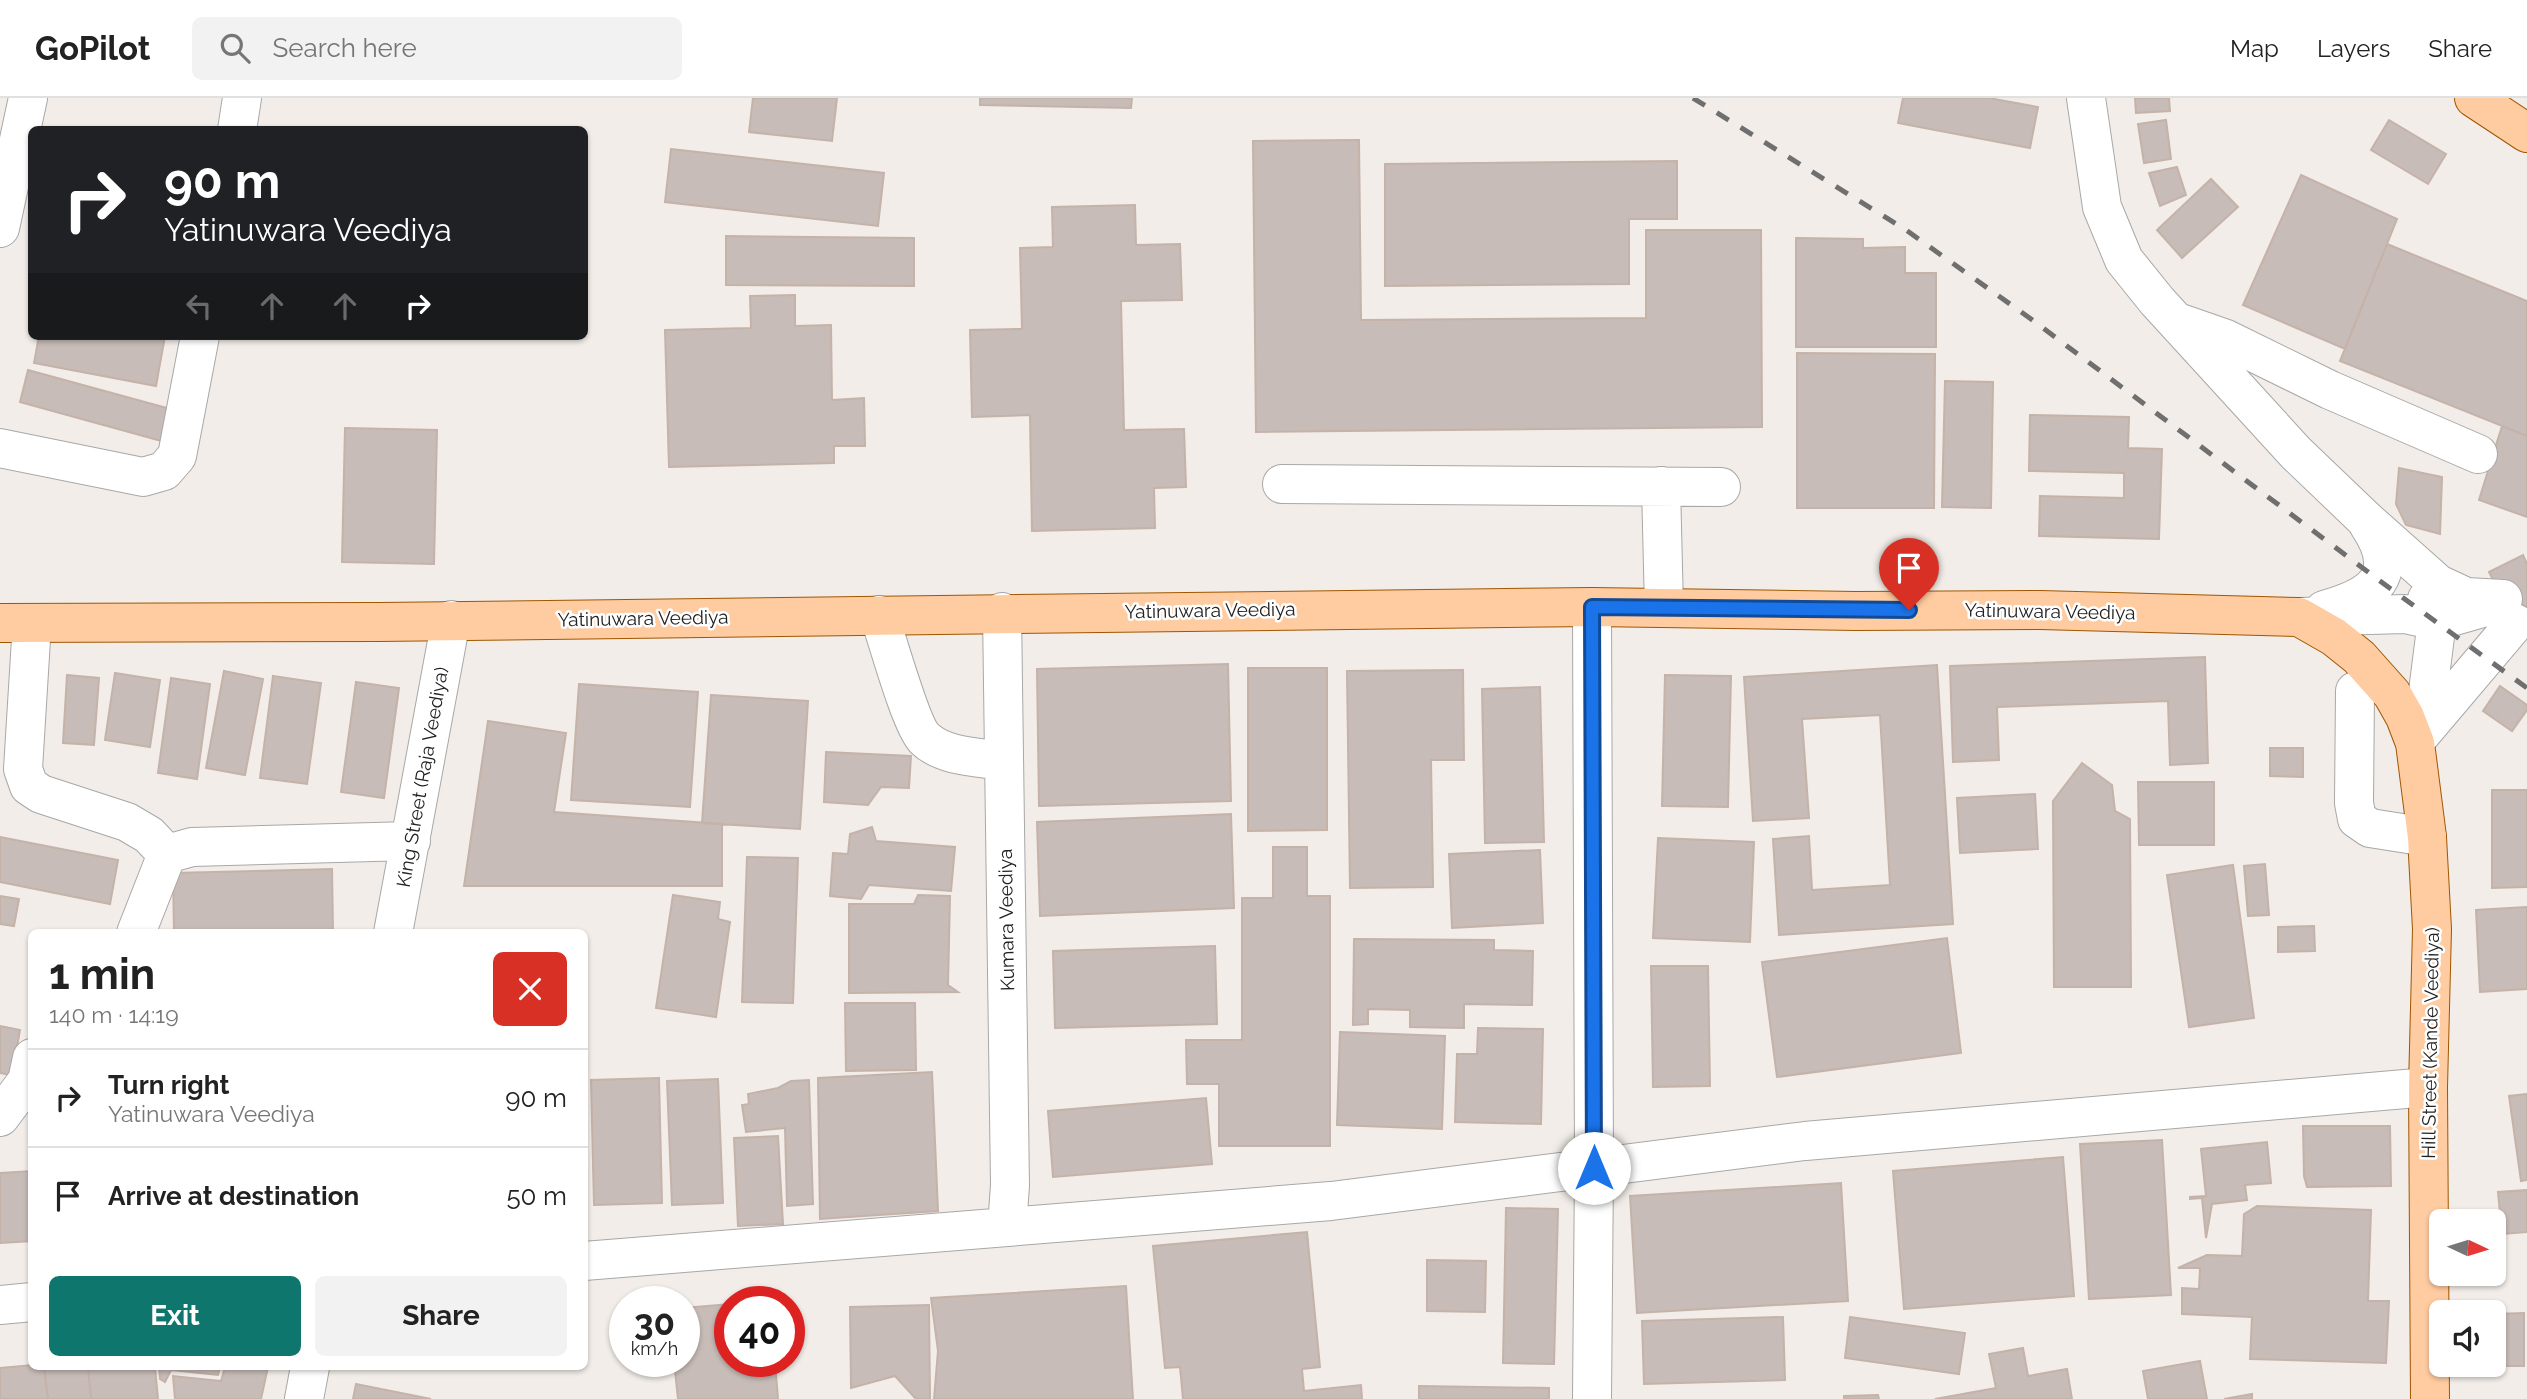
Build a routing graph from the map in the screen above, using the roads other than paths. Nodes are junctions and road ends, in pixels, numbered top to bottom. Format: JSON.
{"nodes":[{"id":1,"x":29,"y":98,"type":"edge"},
{"id":2,"x":242,"y":98,"type":"edge"},
{"id":3,"x":2087,"y":98,"type":"edge"},
{"id":4,"x":2474,"y":98,"type":"edge"},
{"id":5,"x":238,"y":126,"type":"edge"},
{"id":6,"x":2527,"y":133,"type":"edge"},
{"id":7,"x":0,"y":228,"type":"edge"},
{"id":8,"x":2178,"y":323,"type":"junction"},
{"id":9,"x":199,"y":340,"type":"edge"},
{"id":10,"x":0,"y":448,"type":"edge"},
{"id":11,"x":2478,"y":454,"type":"dead end"},
{"id":12,"x":1282,"y":484,"type":"dead end"},
{"id":13,"x":1661,"y":486,"type":"junction"},
{"id":14,"x":1721,"y":487,"type":"dead end"},
{"id":15,"x":2365,"y":519,"type":"junction"},
{"id":16,"x":2407,"y":555,"type":"junction"},
{"id":17,"x":1592,"y":607,"type":"junction"},
{"id":18,"x":1664,"y":608,"type":"junction"},
{"id":19,"x":2507,"y":608,"type":"junction"},
{"id":20,"x":1002,"y":612,"type":"junction"},
{"id":21,"x":879,"y":615,"type":"junction"},
{"id":22,"x":2299,"y":617,"type":"junction"},
{"id":23,"x":451,"y":620,"type":"junction"},
{"id":24,"x":2437,"y":621,"type":"junction"},
{"id":25,"x":16,"y":623,"type":"edge"},
{"id":26,"x":2354,"y":691,"type":"dead end"},
{"id":27,"x":2392,"y":694,"type":"joint"},
{"id":28,"x":2414,"y":743,"type":"junction"},
{"id":29,"x":1003,"y":761,"type":"junction"},
{"id":30,"x":2427,"y":837,"type":"junction"},
{"id":31,"x":411,"y":841,"type":"junction"},
{"id":32,"x":167,"y":854,"type":"junction"},
{"id":33,"x":138,"y":929,"type":"edge"},
{"id":34,"x":394,"y":929,"type":"edge"},
{"id":35,"x":28,"y":1076,"type":"edge"},
{"id":36,"x":2428,"y":1087,"type":"junction"},
{"id":37,"x":16,"y":1105,"type":"edge"},
{"id":38,"x":1594,"y":1168,"type":"junction"},
{"id":39,"x":1007,"y":1227,"type":"junction"},
{"id":40,"x":588,"y":1261,"type":"edge"},
{"id":41,"x":28,"y":1302,"type":"edge"},
{"id":42,"x":0,"y":1305,"type":"edge"},
{"id":43,"x":309,"y":1370,"type":"edge"},
{"id":44,"x":304,"y":1399,"type":"edge"},
{"id":45,"x":1592,"y":1399,"type":"edge"},
{"id":46,"x":2430,"y":1399,"type":"edge"}],
"edges":[{"from":1,"to":7,"type":"street"},
{"from":2,"to":5,"type":"street"},
{"from":3,"to":8,"type":"street"},
{"from":4,"to":6,"type":"main road"},
{"from":8,"to":11,"type":"street"},
{"from":8,"to":15,"type":"street"},
{"from":9,"to":10,"type":"street"},
{"from":12,"to":13,"type":"street"},
{"from":13,"to":14,"type":"street"},
{"from":13,"to":18,"type":"street"},
{"from":15,"to":16,"type":"street"},
{"from":15,"to":22,"type":"street"},
{"from":16,"to":19,"type":"street"},
{"from":16,"to":24,"type":"street"},
{"from":17,"to":18,"type":"main road","name":"Yatinuwara Veediya"},
{"from":17,"to":20,"type":"main road","name":"Yatinuwara Veediya"},
{"from":17,"to":38,"type":"street"},
{"from":18,"to":22,"type":"main road","name":"Yatinuwara Veediya"},
{"from":19,"to":24,"type":"street"},
{"from":19,"to":28,"type":"street"},
{"from":20,"to":21,"type":"main road","name":"Yatinuwara Veediya"},
{"from":20,"to":29,"type":"street","name":"Kumara Veediya"},
{"from":21,"to":23,"type":"main road","name":"Yatinuwara Veediya"},
{"from":21,"to":29,"type":"street"},
{"from":22,"to":24,"type":"street"},
{"from":22,"to":27,"type":"main road","name":"Yatinuwara Veediya"},
{"from":23,"to":25,"type":"main road","name":"Yatinuwara Veediya"},
{"from":23,"to":31,"type":"street","name":"King Street (Raja Veediya)"},
{"from":24,"to":28,"type":"street"},
{"from":25,"to":32,"type":"street"},
{"from":26,"to":30,"type":"street"},
{"from":27,"to":28,"type":"main road","name":"Hill Street (Kande Veediya)"},
{"from":28,"to":30,"type":"main road","name":"Hill Street (Kande Veediya)"},
{"from":29,"to":39,"type":"street","name":"Kumara Veediya"},
{"from":30,"to":36,"type":"main road","name":"Hill Street (Kande Veediya)"},
{"from":31,"to":32,"type":"street"},
{"from":31,"to":34,"type":"street","name":"King Street (Raja Veediya)"},
{"from":32,"to":33,"type":"street"},
{"from":35,"to":37,"type":"street"},
{"from":36,"to":38,"type":"street"},
{"from":36,"to":46,"type":"main road","name":"Hill Street (Kande Veediya)"},
{"from":38,"to":39,"type":"street"},
{"from":38,"to":45,"type":"street"},
{"from":39,"to":40,"type":"street"},
{"from":41,"to":42,"type":"street"},
{"from":43,"to":44,"type":"street"}]}
